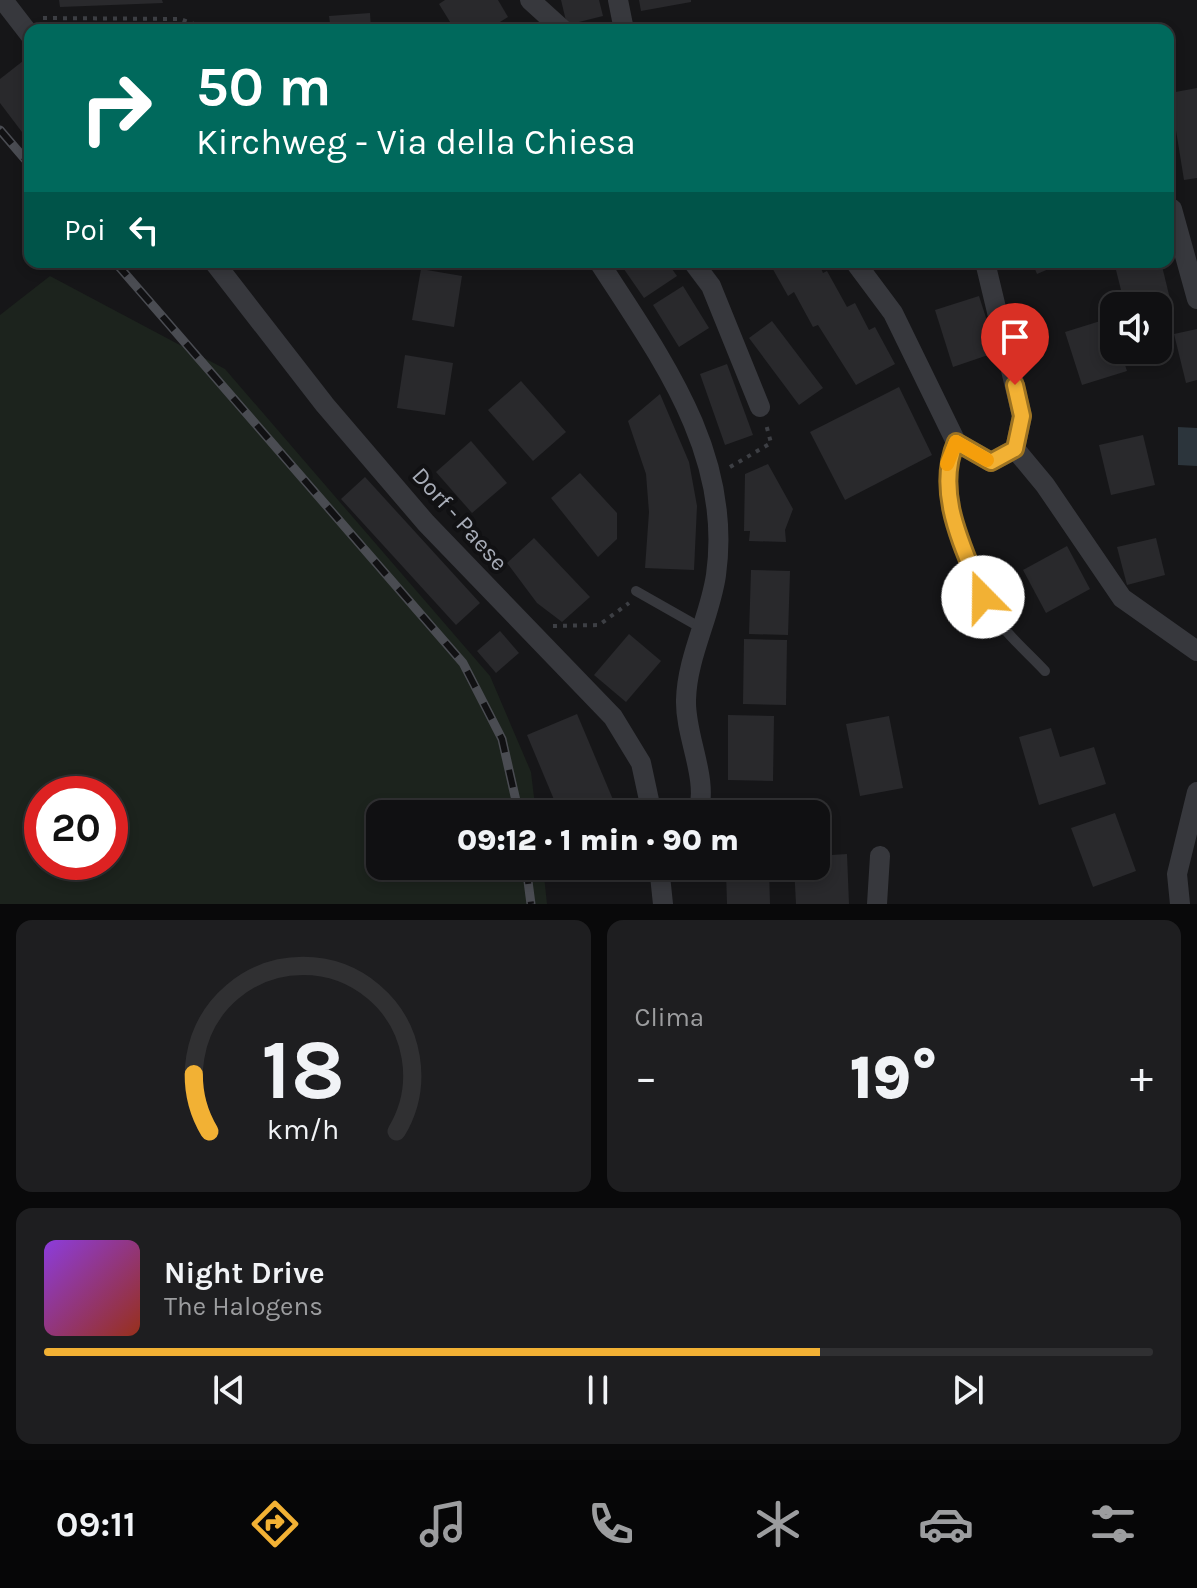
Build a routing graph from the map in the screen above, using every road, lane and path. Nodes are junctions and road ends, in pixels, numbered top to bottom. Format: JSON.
{"nodes":[{"id":1,"x":3,"y":0,"type":"edge"},
{"id":2,"x":530,"y":0,"type":"edge"},
{"id":3,"x":618,"y":0,"type":"edge"},
{"id":4,"x":30,"y":24,"type":"edge"},
{"id":5,"x":194,"y":24,"type":"edge"},
{"id":6,"x":556,"y":24,"type":"edge"},
{"id":7,"x":623,"y":24,"type":"edge"},
{"id":8,"x":24,"y":27,"type":"edge"},
{"id":9,"x":1174,"y":216,"type":"edge"},
{"id":10,"x":219,"y":268,"type":"edge"},
{"id":11,"x":603,"y":268,"type":"edge"},
{"id":12,"x":698,"y":268,"type":"edge"},
{"id":13,"x":859,"y":268,"type":"edge"},
{"id":14,"x":986,"y":268,"type":"edge"},
{"id":15,"x":1197,"y":299,"type":"edge"},
{"id":16,"x":760,"y":407,"type":"dead end"},
{"id":17,"x":956,"y":442,"type":"junction"},
{"id":18,"x":771,"y":443,"type":"dead end"},
{"id":19,"x":1015,"y":449,"type":"junction"},
{"id":20,"x":727,"y":469,"type":"dead end"},
{"id":21,"x":636,"y":591,"type":"dead end"},
{"id":22,"x":625,"y":609,"type":"dead end"},
{"id":23,"x":539,"y":626,"type":"dead end"},
{"id":24,"x":703,"y":629,"type":"junction"},
{"id":25,"x":1197,"y":651,"type":"edge"},
{"id":26,"x":1045,"y":671,"type":"dead end"},
{"id":27,"x":1197,"y":792,"type":"edge"},
{"id":28,"x":649,"y":800,"type":"edge"},
{"id":29,"x":700,"y":800,"type":"edge"},
{"id":30,"x":880,"y":856,"type":"dead end"},
{"id":31,"x":660,"y":880,"type":"edge"},
{"id":32,"x":663,"y":904,"type":"edge"},
{"id":33,"x":877,"y":904,"type":"edge"},
{"id":34,"x":1180,"y":904,"type":"edge"}],
"edges":[{"from":1,"to":8,"type":"street"},
{"from":2,"to":6,"type":"street"},
{"from":3,"to":7,"type":"street"},
{"from":4,"to":5,"type":"path"},
{"from":9,"to":15,"type":"street"},
{"from":10,"to":28,"type":"street","name":"Dorf - Paese"},
{"from":11,"to":24,"type":"street"},
{"from":12,"to":16,"type":"street"},
{"from":13,"to":17,"type":"street"},
{"from":14,"to":19,"type":"street"},
{"from":17,"to":19,"type":"street"},
{"from":17,"to":26,"type":"lane"},
{"from":18,"to":20,"type":"path"},
{"from":19,"to":25,"type":"street"},
{"from":21,"to":24,"type":"lane"},
{"from":22,"to":23,"type":"path"},
{"from":24,"to":29,"type":"street"},
{"from":27,"to":34,"type":"street"},
{"from":30,"to":33,"type":"street"},
{"from":31,"to":32,"type":"street"}]}
